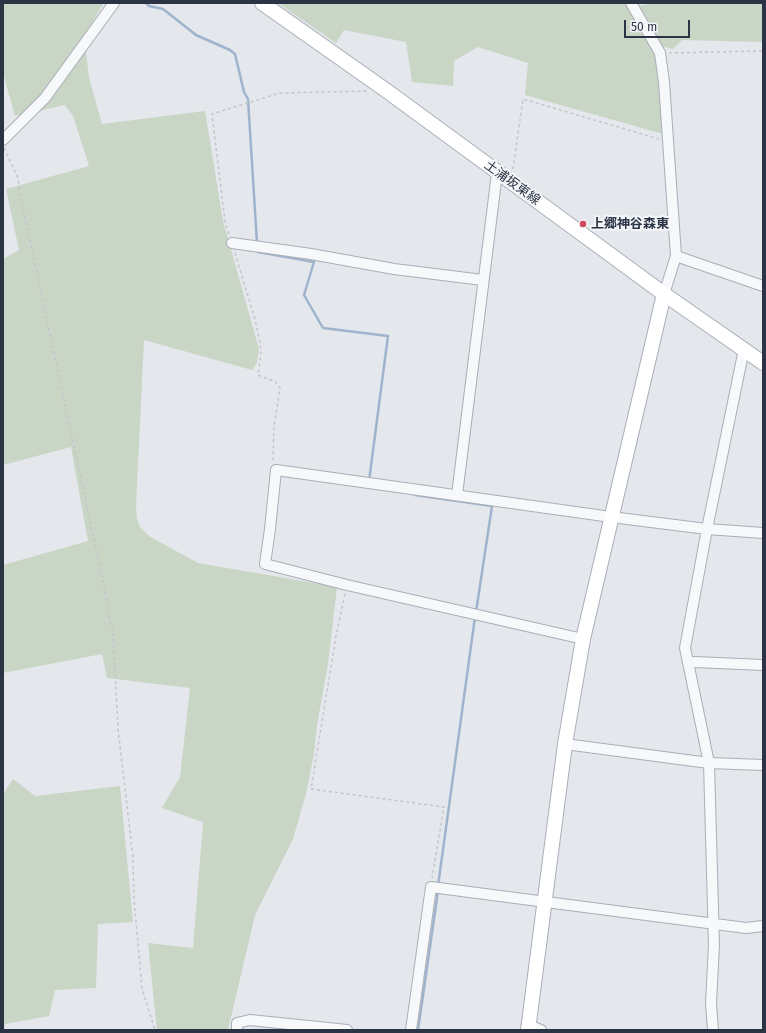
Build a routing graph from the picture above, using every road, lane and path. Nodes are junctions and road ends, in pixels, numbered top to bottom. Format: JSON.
{"nodes":[{"id":1,"x":114,"y":3,"type":"edge"},
{"id":2,"x":262,"y":3,"type":"edge"},
{"id":3,"x":631,"y":3,"type":"edge"},
{"id":4,"x":763,"y":51,"type":"edge"},
{"id":5,"x":660,"y":53,"type":"junction"},
{"id":6,"x":387,"y":91,"type":"junction"},
{"id":7,"x":3,"y":140,"type":"edge"},
{"id":8,"x":668,"y":141,"type":"junction"},
{"id":9,"x":3,"y":146,"type":"edge"},
{"id":10,"x":497,"y":172,"type":"junction"},
{"id":11,"x":512,"y":183,"type":"junction"},
{"id":12,"x":232,"y":242,"type":"junction"},
{"id":13,"x":676,"y":256,"type":"junction"},
{"id":14,"x":483,"y":280,"type":"junction"},
{"id":15,"x":763,"y":286,"type":"edge"},
{"id":16,"x":664,"y":294,"type":"junction"},
{"id":17,"x":744,"y":349,"type":"junction"},
{"id":18,"x":763,"y":363,"type":"edge"},
{"id":19,"x":276,"y":470,"type":"junction"},
{"id":20,"x":457,"y":495,"type":"junction"},
{"id":21,"x":611,"y":517,"type":"junction"},
{"id":22,"x":707,"y":529,"type":"junction"},
{"id":23,"x":763,"y":534,"type":"edge"},
{"id":24,"x":347,"y":585,"type":"junction"},
{"id":25,"x":583,"y":639,"type":"junction"},
{"id":26,"x":688,"y":663,"type":"junction"},
{"id":27,"x":763,"y":665,"type":"edge"},
{"id":28,"x":565,"y":744,"type":"junction"},
{"id":29,"x":709,"y":763,"type":"junction"},
{"id":30,"x":763,"y":765,"type":"edge"},
{"id":31,"x":430,"y":887,"type":"junction"},
{"id":32,"x":545,"y":901,"type":"junction"},
{"id":33,"x":714,"y":924,"type":"junction"},
{"id":34,"x":763,"y":926,"type":"edge"},
{"id":35,"x":533,"y":1028,"type":"edge"},
{"id":36,"x":155,"y":1030,"type":"edge"},
{"id":37,"x":237,"y":1030,"type":"edge"},
{"id":38,"x":347,"y":1030,"type":"edge"},
{"id":39,"x":411,"y":1030,"type":"edge"},
{"id":40,"x":713,"y":1030,"type":"edge"}],
"edges":[{"from":1,"to":7,"type":"street"},
{"from":2,"to":6,"type":"street","name":"土浦坂東線"},
{"from":3,"to":5,"type":"street"},
{"from":4,"to":5,"type":"path"},
{"from":5,"to":8,"type":"street"},
{"from":6,"to":10,"type":"street","name":"土浦坂東線"},
{"from":6,"to":12,"type":"path"},
{"from":8,"to":11,"type":"path"},
{"from":8,"to":13,"type":"street"},
{"from":9,"to":36,"type":"path"},
{"from":10,"to":11,"type":"street","name":"土浦坂東線"},
{"from":10,"to":14,"type":"street"},
{"from":11,"to":16,"type":"street","name":"土浦坂東線"},
{"from":12,"to":14,"type":"street"},
{"from":12,"to":19,"type":"path"},
{"from":13,"to":15,"type":"street"},
{"from":13,"to":16,"type":"street"},
{"from":14,"to":20,"type":"street"},
{"from":16,"to":17,"type":"street","name":"土浦坂東線"},
{"from":16,"to":21,"type":"street"},
{"from":17,"to":18,"type":"street","name":"土浦坂東線"},
{"from":17,"to":22,"type":"street"},
{"from":19,"to":20,"type":"street"},
{"from":19,"to":24,"type":"street"},
{"from":20,"to":21,"type":"street"},
{"from":21,"to":22,"type":"street"},
{"from":21,"to":25,"type":"street"},
{"from":22,"to":23,"type":"street"},
{"from":22,"to":26,"type":"street"},
{"from":24,"to":25,"type":"street"},
{"from":24,"to":31,"type":"path"},
{"from":25,"to":28,"type":"street"},
{"from":26,"to":27,"type":"street"},
{"from":26,"to":29,"type":"street"},
{"from":28,"to":29,"type":"street"},
{"from":28,"to":32,"type":"street"},
{"from":29,"to":30,"type":"street"},
{"from":29,"to":33,"type":"street"},
{"from":31,"to":32,"type":"street"},
{"from":31,"to":39,"type":"street"},
{"from":32,"to":33,"type":"street"},
{"from":32,"to":35,"type":"street"},
{"from":33,"to":34,"type":"street"},
{"from":33,"to":40,"type":"street"},
{"from":37,"to":38,"type":"street"}]}
